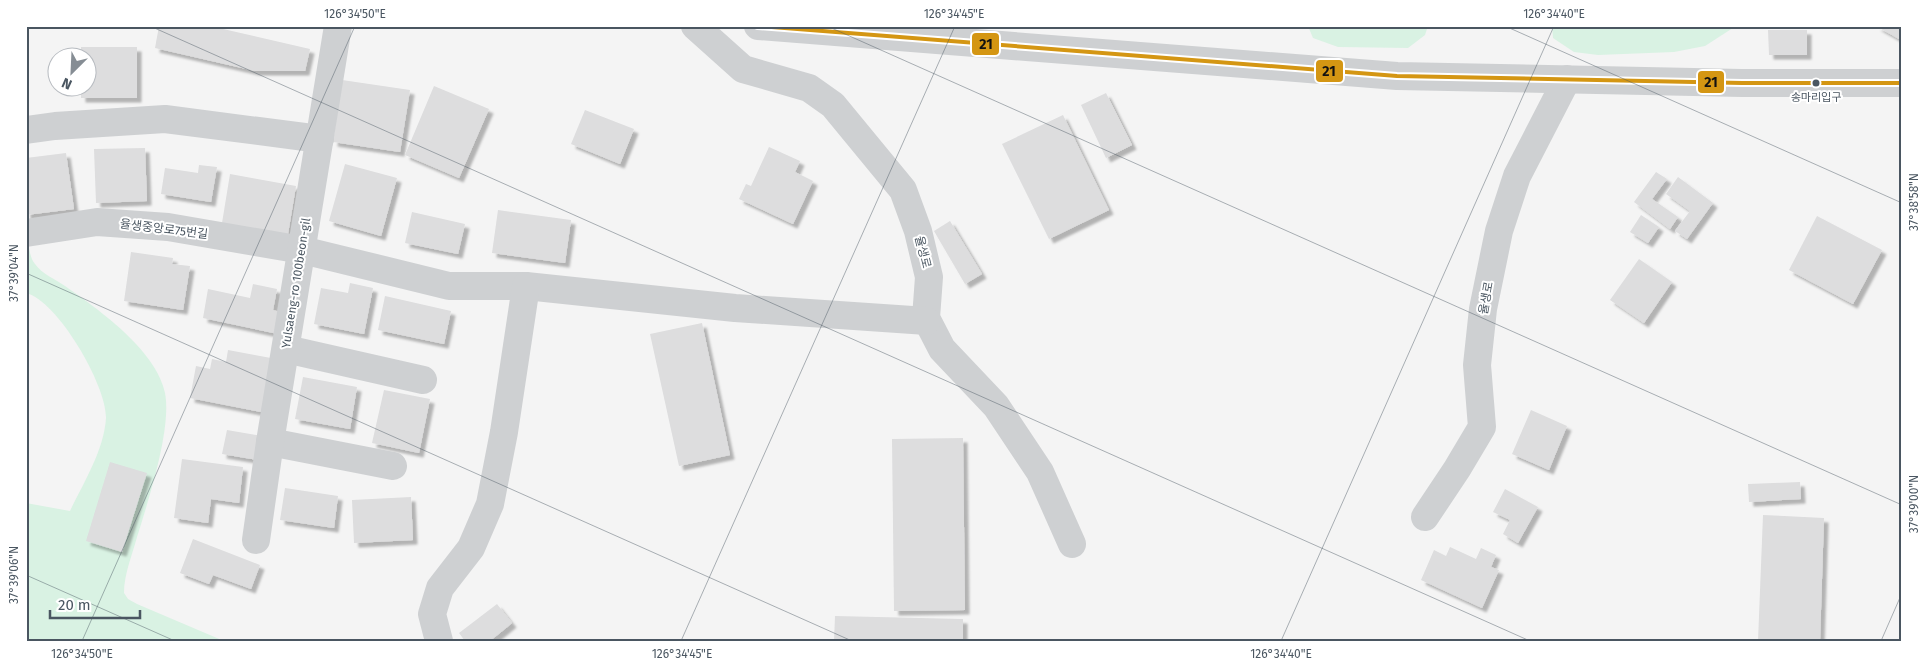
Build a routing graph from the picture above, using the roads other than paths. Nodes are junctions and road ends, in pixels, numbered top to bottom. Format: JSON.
{"nodes":[{"id":1,"x":338,"y":26,"type":"edge"},
{"id":2,"x":695,"y":26,"type":"edge"},
{"id":3,"x":758,"y":26,"type":"edge"},
{"id":4,"x":1567,"y":79,"type":"junction"},
{"id":5,"x":1902,"y":83,"type":"edge"},
{"id":6,"x":26,"y":130,"type":"edge"},
{"id":7,"x":320,"y":139,"type":"junction"},
{"id":8,"x":26,"y":234,"type":"edge"},
{"id":9,"x":302,"y":250,"type":"junction"},
{"id":10,"x":526,"y":286,"type":"junction"},
{"id":11,"x":928,"y":321,"type":"junction"},
{"id":12,"x":286,"y":349,"type":"junction"},
{"id":13,"x":423,"y":380,"type":"dead end"},
{"id":14,"x":270,"y":442,"type":"junction"},
{"id":15,"x":393,"y":466,"type":"dead end"},
{"id":16,"x":1425,"y":517,"type":"dead end"},
{"id":17,"x":256,"y":540,"type":"dead end"},
{"id":18,"x":1072,"y":544,"type":"dead end"},
{"id":19,"x":439,"y":641,"type":"edge"}],
"edges":[{"from":1,"to":7,"type":"street","name":"Yulsaeng-ro 100beon-gil"},
{"from":2,"to":11,"type":"street","name":"율생로"},
{"from":3,"to":4,"type":"street"},
{"from":4,"to":5,"type":"street"},
{"from":4,"to":16,"type":"street","name":"율생로"},
{"from":6,"to":7,"type":"street"},
{"from":7,"to":9,"type":"street","name":"Yulsaeng-ro 100beon-gil"},
{"from":8,"to":9,"type":"street","name":"율생중앙로75번길"},
{"from":9,"to":10,"type":"street","name":"율생중앙로75번길"},
{"from":9,"to":12,"type":"street","name":"Yulsaeng-ro 100beon-gil"},
{"from":10,"to":11,"type":"street","name":"율생중앙로75번길"},
{"from":10,"to":19,"type":"street"},
{"from":11,"to":18,"type":"street","name":"율생로"},
{"from":12,"to":13,"type":"street"},
{"from":12,"to":14,"type":"street","name":"Yulsaeng-ro 100beon-gil"},
{"from":14,"to":15,"type":"street"},
{"from":14,"to":17,"type":"street","name":"Yulsaeng-ro 100beon-gil"}]}
